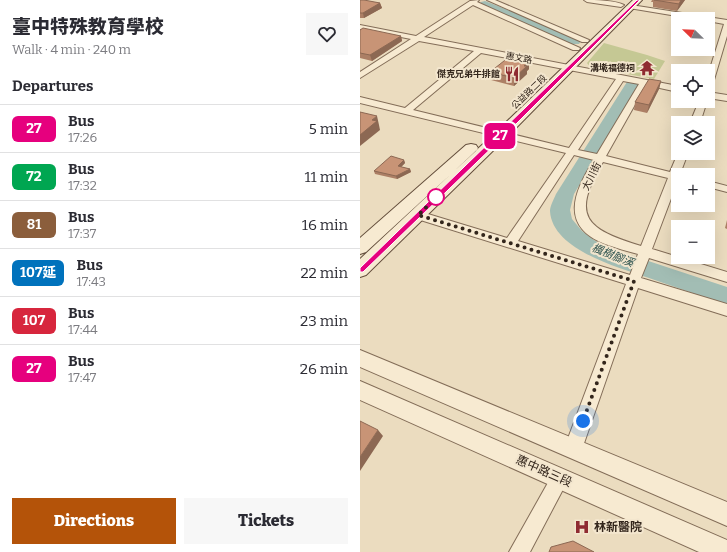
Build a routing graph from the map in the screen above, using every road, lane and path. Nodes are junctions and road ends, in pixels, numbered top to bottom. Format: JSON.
{"nodes":[{"id":1,"x":490,"y":0,"type":"edge"},
{"id":2,"x":587,"y":0,"type":"edge"},
{"id":3,"x":474,"y":1,"type":"edge"},
{"id":4,"x":629,"y":3,"type":"edge"},
{"id":5,"x":727,"y":23,"type":"edge"},
{"id":6,"x":362,"y":29,"type":"edge"},
{"id":7,"x":418,"y":38,"type":"junction"},
{"id":8,"x":580,"y":44,"type":"junction"},
{"id":9,"x":480,"y":50,"type":"junction"},
{"id":10,"x":715,"y":64,"type":"edge"},
{"id":11,"x":563,"y":67,"type":"junction"},
{"id":12,"x":360,"y":76,"type":"edge"},
{"id":13,"x":621,"y":78,"type":"junction"},
{"id":14,"x":644,"y":82,"type":"junction"},
{"id":15,"x":671,"y":88,"type":"edge"},
{"id":16,"x":715,"y":96,"type":"edge"},
{"id":17,"x":727,"y":98,"type":"edge"},
{"id":18,"x":360,"y":100,"type":"edge"},
{"id":19,"x":407,"y":112,"type":"junction"},
{"id":20,"x":488,"y":131,"type":"junction"},
{"id":21,"x":502,"y":134,"type":"junction"},
{"id":22,"x":575,"y":152,"type":"junction"},
{"id":23,"x":597,"y":157,"type":"junction"},
{"id":24,"x":671,"y":175,"type":"edge"},
{"id":25,"x":715,"y":186,"type":"edge"},
{"id":26,"x":671,"y":188,"type":"edge"},
{"id":27,"x":727,"y":189,"type":"edge"},
{"id":28,"x":418,"y":215,"type":"junction"},
{"id":29,"x":510,"y":243,"type":"junction"},
{"id":30,"x":360,"y":248,"type":"edge"},
{"id":31,"x":644,"y":255,"type":"junction"},
{"id":32,"x":360,"y":270,"type":"edge"},
{"id":33,"x":727,"y":276,"type":"edge"},
{"id":34,"x":635,"y":278,"type":"junction"},
{"id":35,"x":727,"y":310,"type":"edge"},
{"id":36,"x":360,"y":358,"type":"edge"},
{"id":37,"x":360,"y":390,"type":"edge"},
{"id":38,"x":572,"y":449,"type":"junction"},
{"id":39,"x":560,"y":478,"type":"junction"},
{"id":40,"x":727,"y":514,"type":"edge"},
{"id":41,"x":519,"y":552,"type":"edge"},
{"id":42,"x":727,"y":552,"type":"edge"}],
"edges":[{"from":1,"to":8,"type":"street"},
{"from":2,"to":4,"type":"street"},
{"from":3,"to":7,"type":"street"},
{"from":3,"to":8,"type":"street"},
{"from":4,"to":5,"type":"street"},
{"from":4,"to":8,"type":"main road","name":"公益路二段"},
{"from":4,"to":11,"type":"main road","name":"公益路二段"},
{"from":5,"to":10,"type":"street"},
{"from":6,"to":7,"type":"street","name":"惠文路"},
{"from":7,"to":9,"type":"street","name":"惠文路"},
{"from":7,"to":12,"type":"street"},
{"from":8,"to":11,"type":"main road","name":"公益路二段"},
{"from":9,"to":11,"type":"street","name":"惠文路"},
{"from":9,"to":19,"type":"street"},
{"from":11,"to":13,"type":"street","name":"惠文路"},
{"from":11,"to":20,"type":"main road","name":"公益路二段"},
{"from":11,"to":21,"type":"main road","name":"公益路二段"},
{"from":13,"to":14,"type":"street","name":"惠文路"},
{"from":13,"to":22,"type":"street"},
{"from":14,"to":15,"type":"street","name":"惠文路"},
{"from":14,"to":23,"type":"street","name":"大川街"},
{"from":16,"to":17,"type":"street"},
{"from":18,"to":19,"type":"street"},
{"from":19,"to":20,"type":"street"},
{"from":20,"to":21,"type":"street"},
{"from":20,"to":30,"type":"main road","name":"公益路二段"},
{"from":21,"to":22,"type":"street"},
{"from":21,"to":28,"type":"main road","name":"公益路二段"},
{"from":22,"to":23,"type":"street"},
{"from":22,"to":29,"type":"street"},
{"from":23,"to":24,"type":"street"},
{"from":23,"to":31,"type":"street","name":"大川街"},
{"from":25,"to":27,"type":"street"},
{"from":26,"to":31,"type":"street"},
{"from":28,"to":29,"type":"street"},
{"from":28,"to":32,"type":"main road","name":"公益路二段"},
{"from":29,"to":34,"type":"street"},
{"from":31,"to":33,"type":"street","name":"大川街"},
{"from":31,"to":34,"type":"street"},
{"from":34,"to":35,"type":"street"},
{"from":34,"to":38,"type":"street"},
{"from":36,"to":38,"type":"street"},
{"from":37,"to":39,"type":"street","name":"惠中路三段"},
{"from":38,"to":40,"type":"street"},
{"from":39,"to":41,"type":"street"},
{"from":39,"to":42,"type":"street","name":"惠中路三段"}]}
